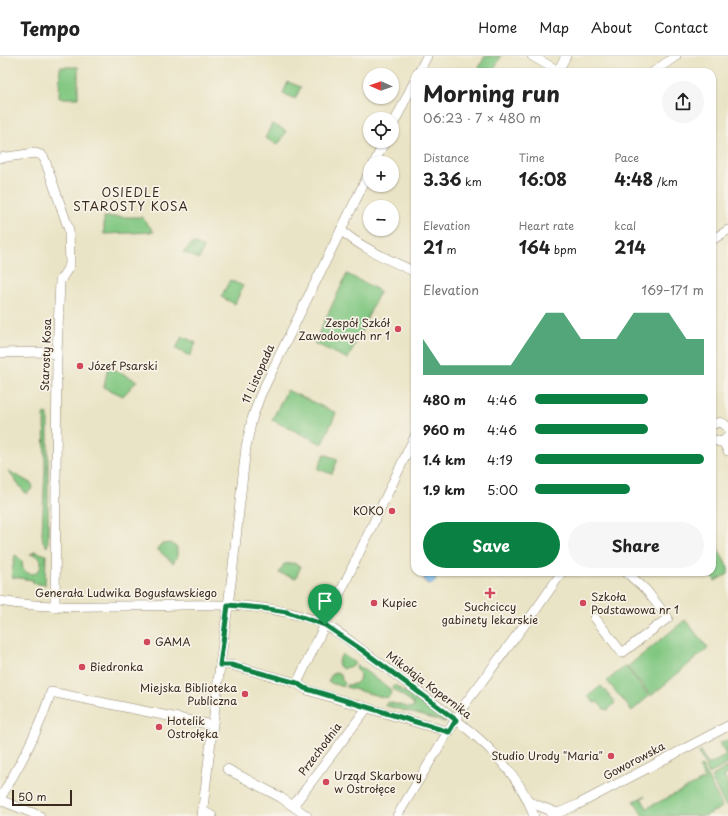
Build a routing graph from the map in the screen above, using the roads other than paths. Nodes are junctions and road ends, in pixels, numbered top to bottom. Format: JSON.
{"nodes":[{"id":1,"x":427,"y":56,"type":"edge"},
{"id":2,"x":532,"y":56,"type":"edge"},
{"id":3,"x":566,"y":56,"type":"edge"},
{"id":4,"x":676,"y":56,"type":"edge"},
{"id":5,"x":421,"y":68,"type":"edge"},
{"id":6,"x":553,"y":68,"type":"edge"},
{"id":7,"x":562,"y":68,"type":"edge"},
{"id":8,"x":659,"y":68,"type":"edge"},
{"id":9,"x":411,"y":88,"type":"edge"},
{"id":10,"x":399,"y":113,"type":"edge"},
{"id":11,"x":0,"y":158,"type":"edge"},
{"id":12,"x":363,"y":185,"type":"edge"},
{"id":13,"x":341,"y":230,"type":"junction"},
{"id":14,"x":728,"y":230,"type":"edge"},
{"id":15,"x":716,"y":238,"type":"edge"},
{"id":16,"x":411,"y":270,"type":"edge"},
{"id":17,"x":0,"y":353,"type":"edge"},
{"id":18,"x":57,"y":354,"type":"junction"},
{"id":19,"x":716,"y":423,"type":"edge"},
{"id":20,"x":728,"y":427,"type":"edge"},
{"id":21,"x":726,"y":439,"type":"edge"},
{"id":22,"x":716,"y":441,"type":"edge"},
{"id":23,"x":411,"y":444,"type":"edge"},
{"id":24,"x":728,"y":451,"type":"edge"},
{"id":25,"x":559,"y":576,"type":"edge"},
{"id":26,"x":630,"y":576,"type":"edge"},
{"id":27,"x":0,"y":601,"type":"edge"},
{"id":28,"x":228,"y":605,"type":"junction"},
{"id":29,"x":55,"y":607,"type":"junction"},
{"id":30,"x":595,"y":618,"type":"dead end"},
{"id":31,"x":325,"y":625,"type":"junction"},
{"id":32,"x":220,"y":665,"type":"junction"},
{"id":33,"x":297,"y":683,"type":"junction"},
{"id":34,"x":367,"y":708,"type":"junction"},
{"id":35,"x":456,"y":720,"type":"junction"},
{"id":36,"x":212,"y":725,"type":"junction"},
{"id":37,"x":728,"y":726,"type":"edge"},
{"id":38,"x":449,"y":732,"type":"junction"},
{"id":39,"x":227,"y":769,"type":"dead end"},
{"id":40,"x":0,"y":800,"type":"edge"},
{"id":41,"x":529,"y":802,"type":"junction"},
{"id":42,"x":293,"y":806,"type":"junction"},
{"id":43,"x":203,"y":813,"type":"edge"},
{"id":44,"x":554,"y":815,"type":"edge"},
{"id":45,"x":40,"y":816,"type":"edge"},
{"id":46,"x":212,"y":816,"type":"edge"},
{"id":47,"x":307,"y":816,"type":"edge"},
{"id":48,"x":397,"y":816,"type":"edge"},
{"id":49,"x":534,"y":816,"type":"edge"}],
"edges":[{"from":1,"to":5,"type":"street"},
{"from":2,"to":6,"type":"street"},
{"from":3,"to":7,"type":"street"},
{"from":4,"to":8,"type":"street"},
{"from":9,"to":10,"type":"street"},
{"from":11,"to":18,"type":"street","name":"Starosty Kosa"},
{"from":12,"to":13,"type":"street","name":"11 Listopada"},
{"from":13,"to":16,"type":"street"},
{"from":13,"to":28,"type":"street","name":"11 Listopada"},
{"from":14,"to":15,"type":"street"},
{"from":17,"to":18,"type":"street"},
{"from":18,"to":29,"type":"street","name":"Starosty Kosa"},
{"from":19,"to":20,"type":"street"},
{"from":21,"to":22,"type":"street"},
{"from":21,"to":24,"type":"street"},
{"from":23,"to":31,"type":"street"},
{"from":25,"to":35,"type":"street"},
{"from":26,"to":30,"type":"street"},
{"from":27,"to":29,"type":"street","name":"Generała Ludwika Bogusławskiego"},
{"from":28,"to":29,"type":"street","name":"Generała Ludwika Bogusławskiego"},
{"from":28,"to":31,"type":"street","name":"Mikołaja Kopernika"},
{"from":28,"to":32,"type":"street","name":"11 Listopada"},
{"from":31,"to":33,"type":"street"},
{"from":31,"to":35,"type":"street","name":"Mikołaja Kopernika"},
{"from":32,"to":33,"type":"street"},
{"from":32,"to":36,"type":"street","name":"11 Listopada"},
{"from":33,"to":34,"type":"street"},
{"from":34,"to":38,"type":"street"},
{"from":34,"to":42,"type":"street","name":"Przechodnia"},
{"from":35,"to":38,"type":"street"},
{"from":35,"to":41,"type":"street","name":"Mikołaja Kopernika"},
{"from":36,"to":40,"type":"street"},
{"from":36,"to":43,"type":"street","name":"11 Listopada"},
{"from":37,"to":44,"type":"street","name":"Goworowska"},
{"from":38,"to":48,"type":"street"},
{"from":39,"to":42,"type":"street"},
{"from":40,"to":45,"type":"street"},
{"from":41,"to":44,"type":"street"},
{"from":41,"to":49,"type":"street","name":"Mikołaja Kopernika"},
{"from":42,"to":47,"type":"street"},
{"from":43,"to":46,"type":"street"}]}
